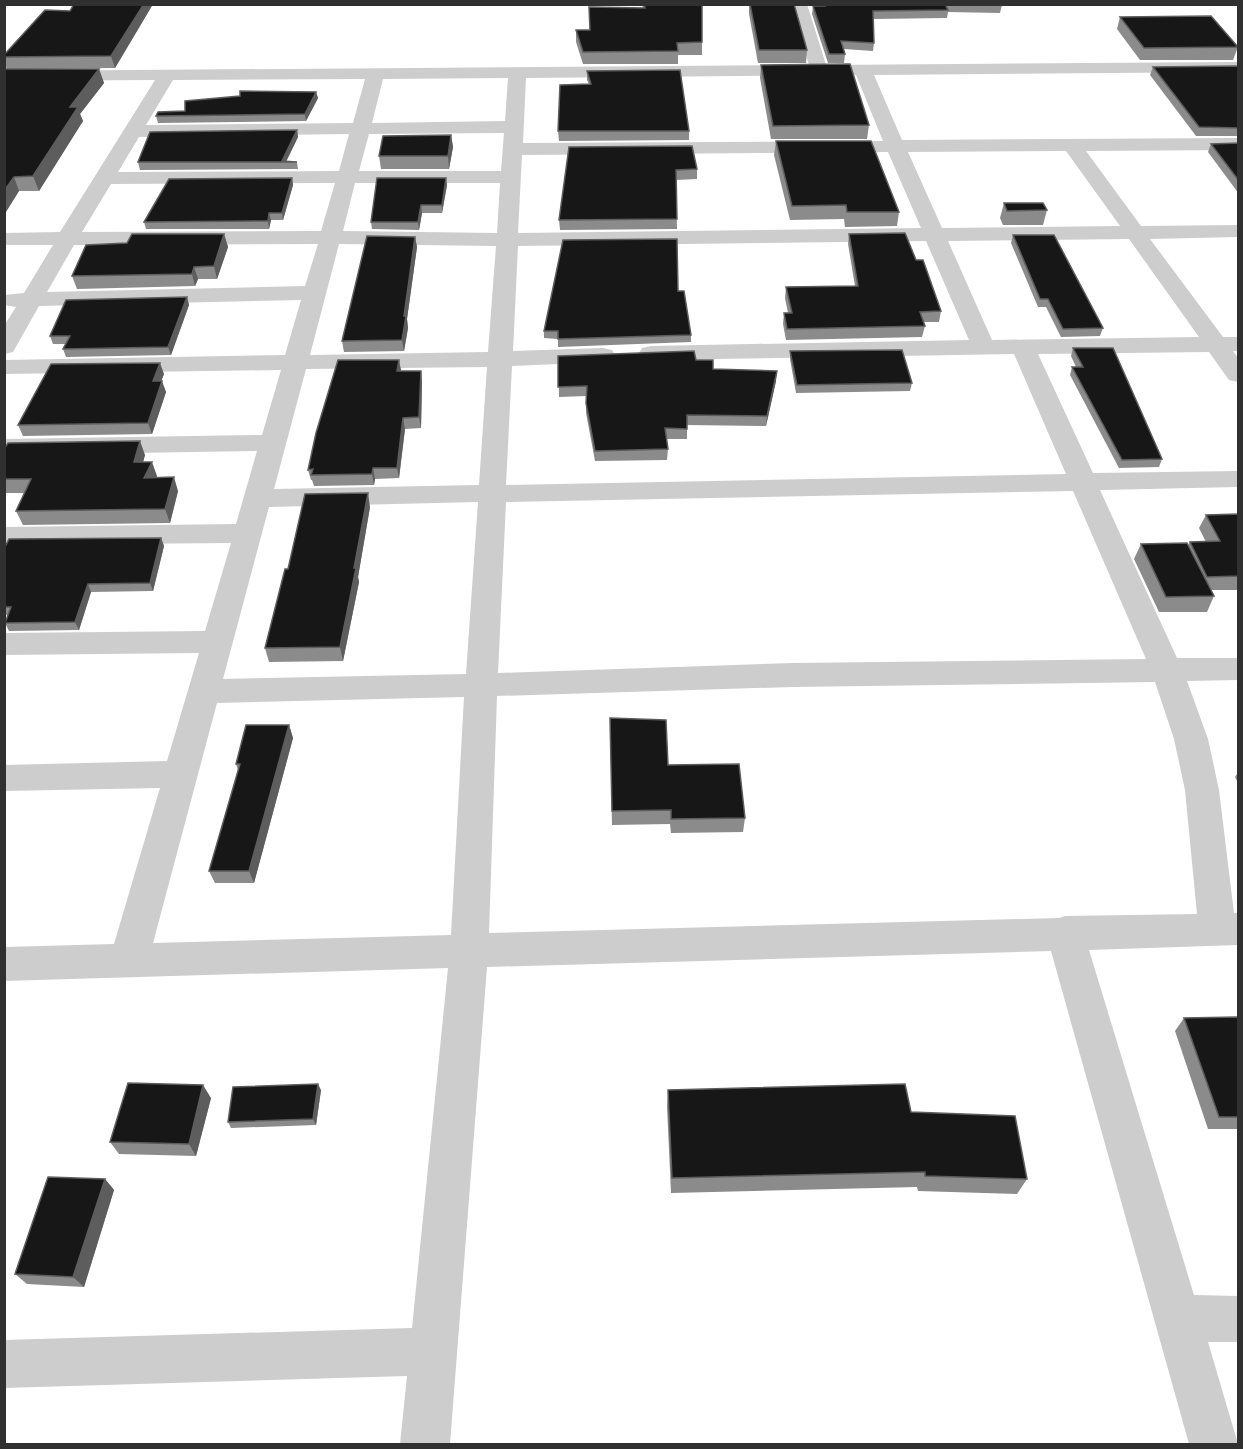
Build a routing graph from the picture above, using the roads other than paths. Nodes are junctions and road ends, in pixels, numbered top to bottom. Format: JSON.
{"nodes":[{"id":1,"x":799,"y":4,"type":"edge"},
{"id":2,"x":1239,"y":67,"type":"edge"},
{"id":3,"x":819,"y":70,"type":"junction"},
{"id":4,"x":863,"y":70,"type":"junction"},
{"id":5,"x":517,"y":72,"type":"junction"},
{"id":6,"x":376,"y":74,"type":"junction"},
{"id":7,"x":167,"y":75,"type":"junction"},
{"id":8,"x":4,"y":76,"type":"edge"},
{"id":9,"x":360,"y":128,"type":"junction"},
{"id":10,"x":133,"y":131,"type":"junction"},
{"id":11,"x":513,"y":138,"type":"junction"},
{"id":12,"x":1239,"y":144,"type":"edge"},
{"id":13,"x":1072,"y":145,"type":"junction"},
{"id":14,"x":894,"y":147,"type":"junction"},
{"id":15,"x":347,"y":176,"type":"junction"},
{"id":16,"x":511,"y":177,"type":"junction"},
{"id":17,"x":105,"y":178,"type":"junction"},
{"id":18,"x":1239,"y":231,"type":"edge"},
{"id":19,"x":1136,"y":233,"type":"junction"},
{"id":20,"x":936,"y":236,"type":"junction"},
{"id":21,"x":330,"y":237,"type":"junction"},
{"id":22,"x":4,"y":239,"type":"edge"},
{"id":23,"x":67,"y":239,"type":"junction"},
{"id":24,"x":507,"y":240,"type":"junction"},
{"id":25,"x":314,"y":293,"type":"junction"},
{"id":26,"x":4,"y":300,"type":"edge"},
{"id":27,"x":30,"y":300,"type":"junction"},
{"id":28,"x":1229,"y":344,"type":"edge"},
{"id":29,"x":4,"y":347,"type":"edge"},
{"id":30,"x":1023,"y":347,"type":"junction"},
{"id":31,"x":984,"y":348,"type":"junction"},
{"id":32,"x":500,"y":359,"type":"junction"},
{"id":33,"x":296,"y":361,"type":"junction"},
{"id":34,"x":4,"y":367,"type":"edge"},
{"id":35,"x":1239,"y":375,"type":"edge"},
{"id":36,"x":273,"y":443,"type":"junction"},
{"id":37,"x":4,"y":447,"type":"edge"},
{"id":38,"x":1239,"y":479,"type":"edge"},
{"id":39,"x":1083,"y":482,"type":"junction"},
{"id":40,"x":492,"y":492,"type":"junction"},
{"id":41,"x":259,"y":498,"type":"junction"},
{"id":42,"x":248,"y":533,"type":"junction"},
{"id":43,"x":4,"y":536,"type":"edge"},
{"id":44,"x":217,"y":642,"type":"junction"},
{"id":45,"x":4,"y":644,"type":"edge"},
{"id":46,"x":1239,"y":669,"type":"edge"},
{"id":47,"x":1167,"y":671,"type":"junction"},
{"id":48,"x":481,"y":685,"type":"junction"},
{"id":49,"x":204,"y":691,"type":"junction"},
{"id":50,"x":181,"y":774,"type":"junction"},
{"id":51,"x":4,"y":778,"type":"edge"},
{"id":52,"x":1228,"y":930,"type":"edge"},
{"id":53,"x":1065,"y":933,"type":"junction"},
{"id":54,"x":469,"y":951,"type":"junction"},
{"id":55,"x":129,"y":960,"type":"junction"},
{"id":56,"x":4,"y":964,"type":"edge"},
{"id":57,"x":1178,"y":1318,"type":"junction"},
{"id":58,"x":1239,"y":1319,"type":"edge"},
{"id":59,"x":434,"y":1351,"type":"junction"},
{"id":60,"x":4,"y":1364,"type":"edge"},
{"id":61,"x":425,"y":1444,"type":"edge"},
{"id":62,"x":1214,"y":1444,"type":"edge"}],
"edges":[{"from":1,"to":3,"type":"street"},
{"from":2,"to":4,"type":"street"},
{"from":3,"to":4,"type":"street"},
{"from":3,"to":5,"type":"street"},
{"from":4,"to":14,"type":"street"},
{"from":5,"to":6,"type":"street"},
{"from":5,"to":11,"type":"street"},
{"from":6,"to":7,"type":"street"},
{"from":6,"to":9,"type":"street"},
{"from":7,"to":8,"type":"street"},
{"from":7,"to":10,"type":"street"},
{"from":9,"to":10,"type":"street"},
{"from":9,"to":11,"type":"street"},
{"from":9,"to":15,"type":"street"},
{"from":10,"to":17,"type":"street"},
{"from":11,"to":14,"type":"street"},
{"from":11,"to":16,"type":"street"},
{"from":12,"to":13,"type":"street"},
{"from":13,"to":14,"type":"street"},
{"from":13,"to":19,"type":"street"},
{"from":14,"to":20,"type":"street"},
{"from":15,"to":16,"type":"street"},
{"from":15,"to":17,"type":"street"},
{"from":15,"to":21,"type":"street"},
{"from":16,"to":24,"type":"street"},
{"from":17,"to":23,"type":"street"},
{"from":18,"to":19,"type":"street"},
{"from":19,"to":20,"type":"street"},
{"from":19,"to":28,"type":"street"},
{"from":20,"to":24,"type":"street"},
{"from":20,"to":31,"type":"street"},
{"from":21,"to":23,"type":"street"},
{"from":21,"to":24,"type":"street"},
{"from":21,"to":25,"type":"street"},
{"from":22,"to":23,"type":"street"},
{"from":23,"to":27,"type":"street"},
{"from":24,"to":32,"type":"street"},
{"from":25,"to":27,"type":"street"},
{"from":25,"to":33,"type":"street"},
{"from":26,"to":27,"type":"street"},
{"from":27,"to":29,"type":"street"},
{"from":28,"to":30,"type":"street"},
{"from":28,"to":35,"type":"street"},
{"from":30,"to":31,"type":"street"},
{"from":30,"to":39,"type":"street"},
{"from":31,"to":32,"type":"street"},
{"from":32,"to":33,"type":"street"},
{"from":32,"to":40,"type":"street"},
{"from":33,"to":34,"type":"street"},
{"from":33,"to":36,"type":"street"},
{"from":36,"to":37,"type":"street"},
{"from":36,"to":41,"type":"street"},
{"from":38,"to":39,"type":"street"},
{"from":39,"to":40,"type":"street"},
{"from":39,"to":47,"type":"street"},
{"from":40,"to":41,"type":"street"},
{"from":40,"to":48,"type":"street"},
{"from":41,"to":42,"type":"street"},
{"from":42,"to":43,"type":"street"},
{"from":42,"to":44,"type":"street"},
{"from":44,"to":45,"type":"street"},
{"from":44,"to":49,"type":"street"},
{"from":46,"to":47,"type":"street"},
{"from":47,"to":48,"type":"street"},
{"from":47,"to":52,"type":"street"},
{"from":48,"to":49,"type":"street"},
{"from":48,"to":54,"type":"street"},
{"from":49,"to":50,"type":"street"},
{"from":50,"to":51,"type":"street"},
{"from":50,"to":55,"type":"street"},
{"from":52,"to":53,"type":"street"},
{"from":53,"to":54,"type":"street"},
{"from":53,"to":57,"type":"street"},
{"from":54,"to":55,"type":"street"},
{"from":54,"to":59,"type":"street"},
{"from":55,"to":56,"type":"street"},
{"from":57,"to":58,"type":"street"},
{"from":57,"to":62,"type":"street"},
{"from":59,"to":60,"type":"street"},
{"from":59,"to":61,"type":"street"}]}
